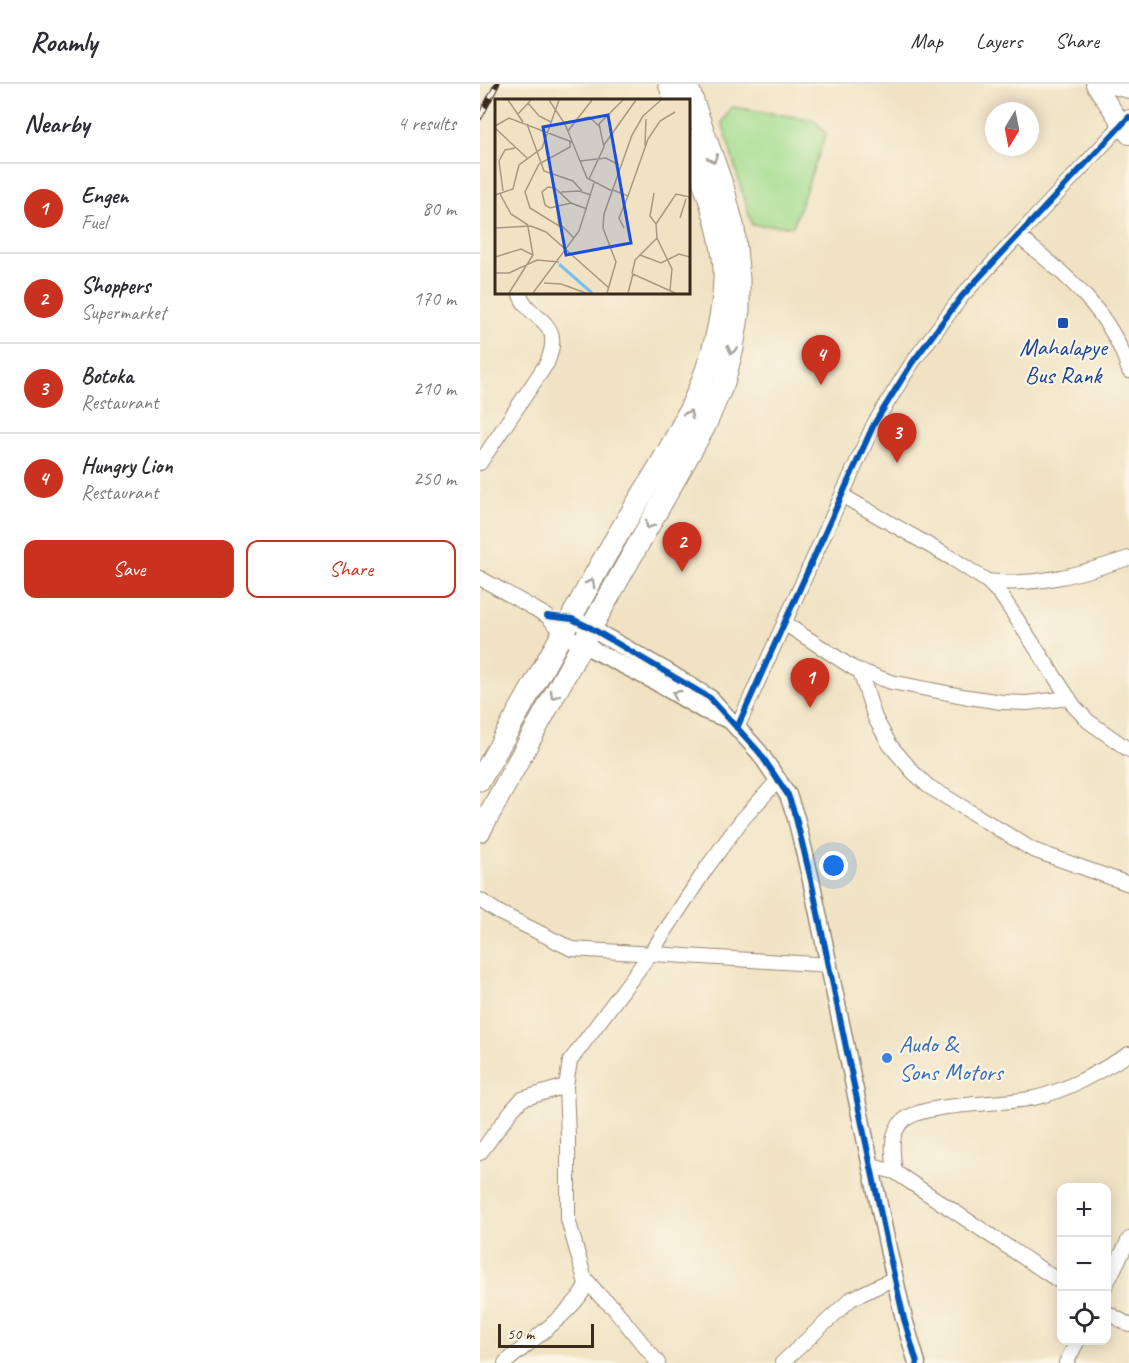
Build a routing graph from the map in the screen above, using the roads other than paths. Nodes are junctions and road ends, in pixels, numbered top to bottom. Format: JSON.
{"nodes":[{"id":1,"x":669,"y":84,"type":"edge"},
{"id":2,"x":687,"y":84,"type":"edge"},
{"id":3,"x":1095,"y":84,"type":"edge"},
{"id":4,"x":1109,"y":84,"type":"edge"},
{"id":5,"x":1129,"y":89,"type":"edge"},
{"id":6,"x":675,"y":99,"type":"edge"},
{"id":7,"x":1127,"y":126,"type":"edge"},
{"id":8,"x":690,"y":146,"type":"edge"},
{"id":9,"x":1018,"y":236,"type":"junction"},
{"id":10,"x":520,"y":294,"type":"edge"},
{"id":11,"x":1129,"y":371,"type":"edge"},
{"id":12,"x":480,"y":463,"type":"edge"},
{"id":13,"x":843,"y":496,"type":"junction"},
{"id":14,"x":1129,"y":558,"type":"edge"},
{"id":15,"x":480,"y":578,"type":"edge"},
{"id":16,"x":987,"y":581,"type":"junction"},
{"id":17,"x":784,"y":623,"type":"junction"},
{"id":18,"x":577,"y":631,"type":"junction"},
{"id":19,"x":860,"y":671,"type":"junction"},
{"id":20,"x":1069,"y":698,"type":"junction"},
{"id":21,"x":733,"y":724,"type":"junction"},
{"id":22,"x":1129,"y":750,"type":"edge"},
{"id":23,"x":779,"y":779,"type":"junction"},
{"id":24,"x":480,"y":780,"type":"edge"},
{"id":25,"x":480,"y":831,"type":"edge"},
{"id":26,"x":1129,"y":884,"type":"edge"},
{"id":27,"x":480,"y":900,"type":"edge"},
{"id":28,"x":650,"y":954,"type":"junction"},
{"id":29,"x":830,"y":964,"type":"junction"},
{"id":30,"x":1129,"y":1054,"type":"edge"},
{"id":31,"x":566,"y":1086,"type":"junction"},
{"id":32,"x":480,"y":1153,"type":"edge"},
{"id":33,"x":871,"y":1166,"type":"junction"},
{"id":34,"x":895,"y":1172,"type":"junction"},
{"id":35,"x":1129,"y":1239,"type":"edge"},
{"id":36,"x":584,"y":1277,"type":"junction"},
{"id":37,"x":1111,"y":1277,"type":"edge"},
{"id":38,"x":895,"y":1278,"type":"junction"},
{"id":39,"x":1057,"y":1280,"type":"edge"},
{"id":40,"x":1111,"y":1314,"type":"edge"},
{"id":41,"x":1129,"y":1325,"type":"edge"},
{"id":42,"x":1076,"y":1345,"type":"edge"},
{"id":43,"x":505,"y":1363,"type":"edge"},
{"id":44,"x":658,"y":1363,"type":"edge"},
{"id":45,"x":782,"y":1363,"type":"edge"},
{"id":46,"x":917,"y":1363,"type":"edge"},
{"id":47,"x":1066,"y":1363,"type":"edge"}],
"edges":[{"from":1,"to":6,"type":"highway"},
{"from":2,"to":18,"type":"highway","one_way":true},
{"from":3,"to":7,"type":"main road"},
{"from":4,"to":5,"type":"main road"},
{"from":7,"to":9,"type":"street"},
{"from":18,"to":8,"type":"highway","one_way":true},
{"from":9,"to":11,"type":"street"},
{"from":9,"to":13,"type":"street"},
{"from":10,"to":12,"type":"street"},
{"from":13,"to":16,"type":"street"},
{"from":13,"to":17,"type":"street"},
{"from":14,"to":16,"type":"street"},
{"from":15,"to":18,"type":"street"},
{"from":16,"to":20,"type":"street"},
{"from":17,"to":19,"type":"street"},
{"from":17,"to":21,"type":"street"},
{"from":18,"to":21,"type":"street"},
{"from":18,"to":24,"type":"highway"},
{"from":18,"to":25,"type":"highway","one_way":true},
{"from":19,"to":20,"type":"street"},
{"from":19,"to":26,"type":"street"},
{"from":20,"to":22,"type":"street"},
{"from":21,"to":23,"type":"street"},
{"from":23,"to":28,"type":"street"},
{"from":23,"to":29,"type":"street"},
{"from":27,"to":28,"type":"street"},
{"from":28,"to":29,"type":"street"},
{"from":28,"to":31,"type":"street"},
{"from":29,"to":33,"type":"street"},
{"from":30,"to":34,"type":"street"},
{"from":31,"to":32,"type":"street"},
{"from":31,"to":36,"type":"street"},
{"from":33,"to":34,"type":"street"},
{"from":33,"to":38,"type":"street"},
{"from":34,"to":39,"type":"street"},
{"from":35,"to":37,"type":"street"},
{"from":36,"to":43,"type":"street"},
{"from":36,"to":44,"type":"street"},
{"from":38,"to":45,"type":"street"},
{"from":38,"to":46,"type":"street"},
{"from":40,"to":41,"type":"street"},
{"from":42,"to":47,"type":"street"}]}
